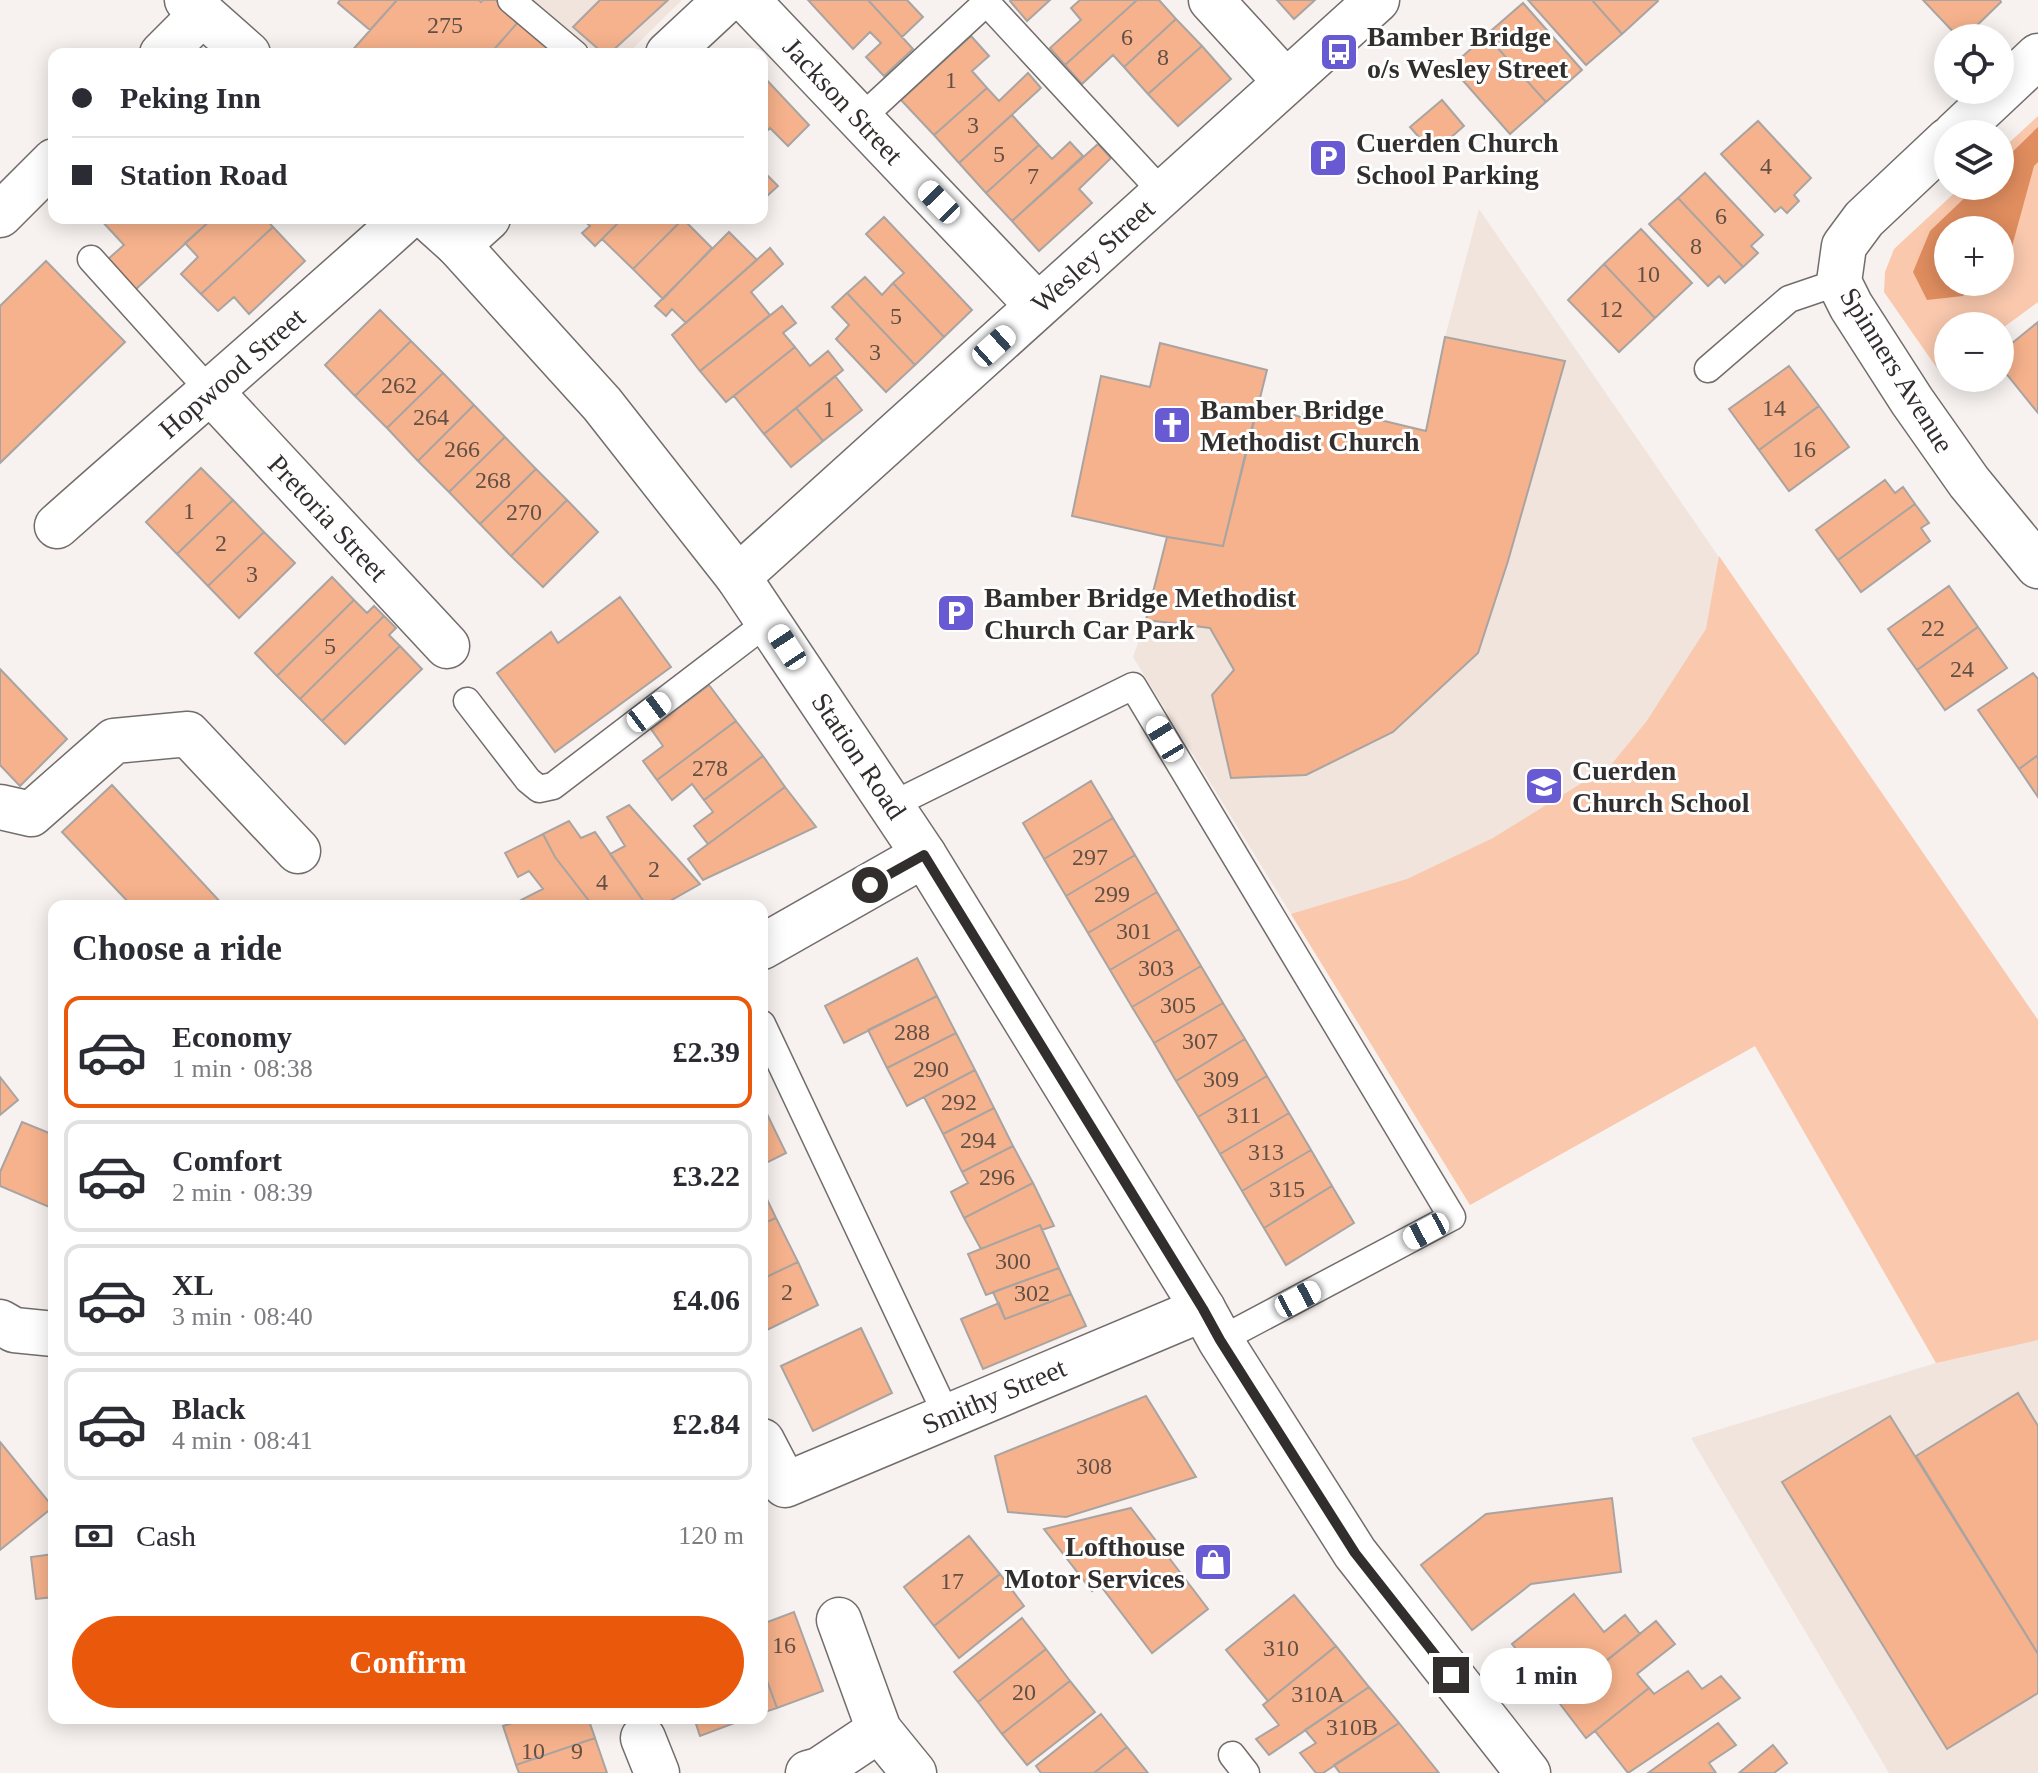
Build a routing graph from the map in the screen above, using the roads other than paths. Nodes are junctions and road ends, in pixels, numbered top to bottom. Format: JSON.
{"nodes":[{"id":1,"x":511,"y":0,"type":"edge"},
{"id":2,"x":726,"y":0,"type":"edge"},
{"id":3,"x":747,"y":0,"type":"edge"},
{"id":4,"x":1211,"y":0,"type":"edge"},
{"id":5,"x":1377,"y":0,"type":"edge"},
{"id":6,"x":987,"y":1,"type":"edge"},
{"id":7,"x":194,"y":7,"type":"edge"},
{"id":8,"x":166,"y":48,"type":"edge"},
{"id":9,"x":241,"y":48,"type":"edge"},
{"id":10,"x":568,"y":48,"type":"edge"},
{"id":11,"x":674,"y":48,"type":"edge"},
{"id":12,"x":2038,"y":56,"type":"edge"},
{"id":13,"x":1286,"y":82,"type":"junction"},
{"id":14,"x":860,"y":119,"type":"junction"},
{"id":15,"x":1970,"y":120,"type":"edge"},
{"id":16,"x":1934,"y":153,"type":"edge"},
{"id":17,"x":48,"y":166,"type":"edge"},
{"id":18,"x":1163,"y":193,"type":"junction"},
{"id":19,"x":5,"y":199,"type":"edge"},
{"id":20,"x":399,"y":224,"type":"edge"},
{"id":21,"x":458,"y":227,"type":"edge"},
{"id":22,"x":91,"y":259,"type":"dead end"},
{"id":23,"x":1839,"y":282,"type":"junction"},
{"id":24,"x":1038,"y":306,"type":"junction"},
{"id":25,"x":1708,"y":369,"type":"dead end"},
{"id":26,"x":209,"y":390,"type":"junction"},
{"id":27,"x":57,"y":526,"type":"dead end"},
{"id":28,"x":2038,"y":566,"type":"edge"},
{"id":29,"x":738,"y":577,"type":"junction"},
{"id":30,"x":769,"y":621,"type":"junction"},
{"id":31,"x":447,"y":646,"type":"dead end"},
{"id":32,"x":467,"y":701,"type":"dead end"},
{"id":33,"x":892,"y":805,"type":"junction"},
{"id":34,"x":0,"y":807,"type":"edge"},
{"id":35,"x":298,"y":851,"type":"dead end"},
{"id":36,"x":924,"y":855,"type":"junction"},
{"id":37,"x":768,"y":944,"type":"edge"},
{"id":38,"x":768,"y":1037,"type":"edge"},
{"id":39,"x":0,"y":1322,"type":"edge"},
{"id":40,"x":1212,"y":1324,"type":"junction"},
{"id":41,"x":48,"y":1333,"type":"edge"},
{"id":42,"x":947,"y":1416,"type":"junction"},
{"id":43,"x":768,"y":1452,"type":"edge"},
{"id":44,"x":839,"y":1620,"type":"dead end"},
{"id":45,"x":879,"y":1730,"type":"junction"},
{"id":46,"x":808,"y":1773,"type":"edge"},
{"id":47,"x":914,"y":1773,"type":"edge"},
{"id":48,"x":1528,"y":1773,"type":"edge"}],
"edges":[{"from":1,"to":10,"type":"lane"},
{"from":2,"to":11,"type":"street"},
{"from":3,"to":14,"type":"street","name":"Jackson Street"},
{"from":4,"to":13,"type":"street"},
{"from":5,"to":13,"type":"street","name":"Wesley Street"},
{"from":6,"to":14,"type":"lane"},
{"from":6,"to":18,"type":"lane"},
{"from":7,"to":8,"type":"street"},
{"from":7,"to":9,"type":"street"},
{"from":12,"to":15,"type":"street"},
{"from":13,"to":18,"type":"street","name":"Wesley Street"},
{"from":14,"to":24,"type":"street","name":"Jackson Street"},
{"from":16,"to":23,"type":"street","name":"Spinners Avenue"},
{"from":17,"to":19,"type":"street"},
{"from":18,"to":24,"type":"street","name":"Wesley Street"},
{"from":20,"to":26,"type":"street","name":"Hopwood Street"},
{"from":21,"to":29,"type":"street","name":"Station Road"},
{"from":22,"to":26,"type":"lane"},
{"from":23,"to":25,"type":"lane"},
{"from":23,"to":28,"type":"street","name":"Spinners Avenue"},
{"from":24,"to":29,"type":"street","name":"Wesley Street"},
{"from":26,"to":27,"type":"street","name":"Hopwood Street"},
{"from":26,"to":31,"type":"street","name":"Pretoria Street"},
{"from":29,"to":30,"type":"street","name":"Station Road"},
{"from":30,"to":32,"type":"lane"},
{"from":30,"to":33,"type":"street","name":"Station Road"},
{"from":33,"to":36,"type":"street","name":"Station Road"},
{"from":33,"to":40,"type":"lane"},
{"from":34,"to":35,"type":"street"},
{"from":36,"to":37,"type":"street"},
{"from":36,"to":40,"type":"street","name":"Station Road"},
{"from":38,"to":42,"type":"lane"},
{"from":39,"to":41,"type":"street"},
{"from":40,"to":42,"type":"street","name":"Smithy Street"},
{"from":40,"to":48,"type":"street","name":"Station Road"},
{"from":42,"to":43,"type":"street","name":"Smithy Street"},
{"from":44,"to":45,"type":"street"},
{"from":45,"to":46,"type":"street"},
{"from":45,"to":47,"type":"street"}]}
